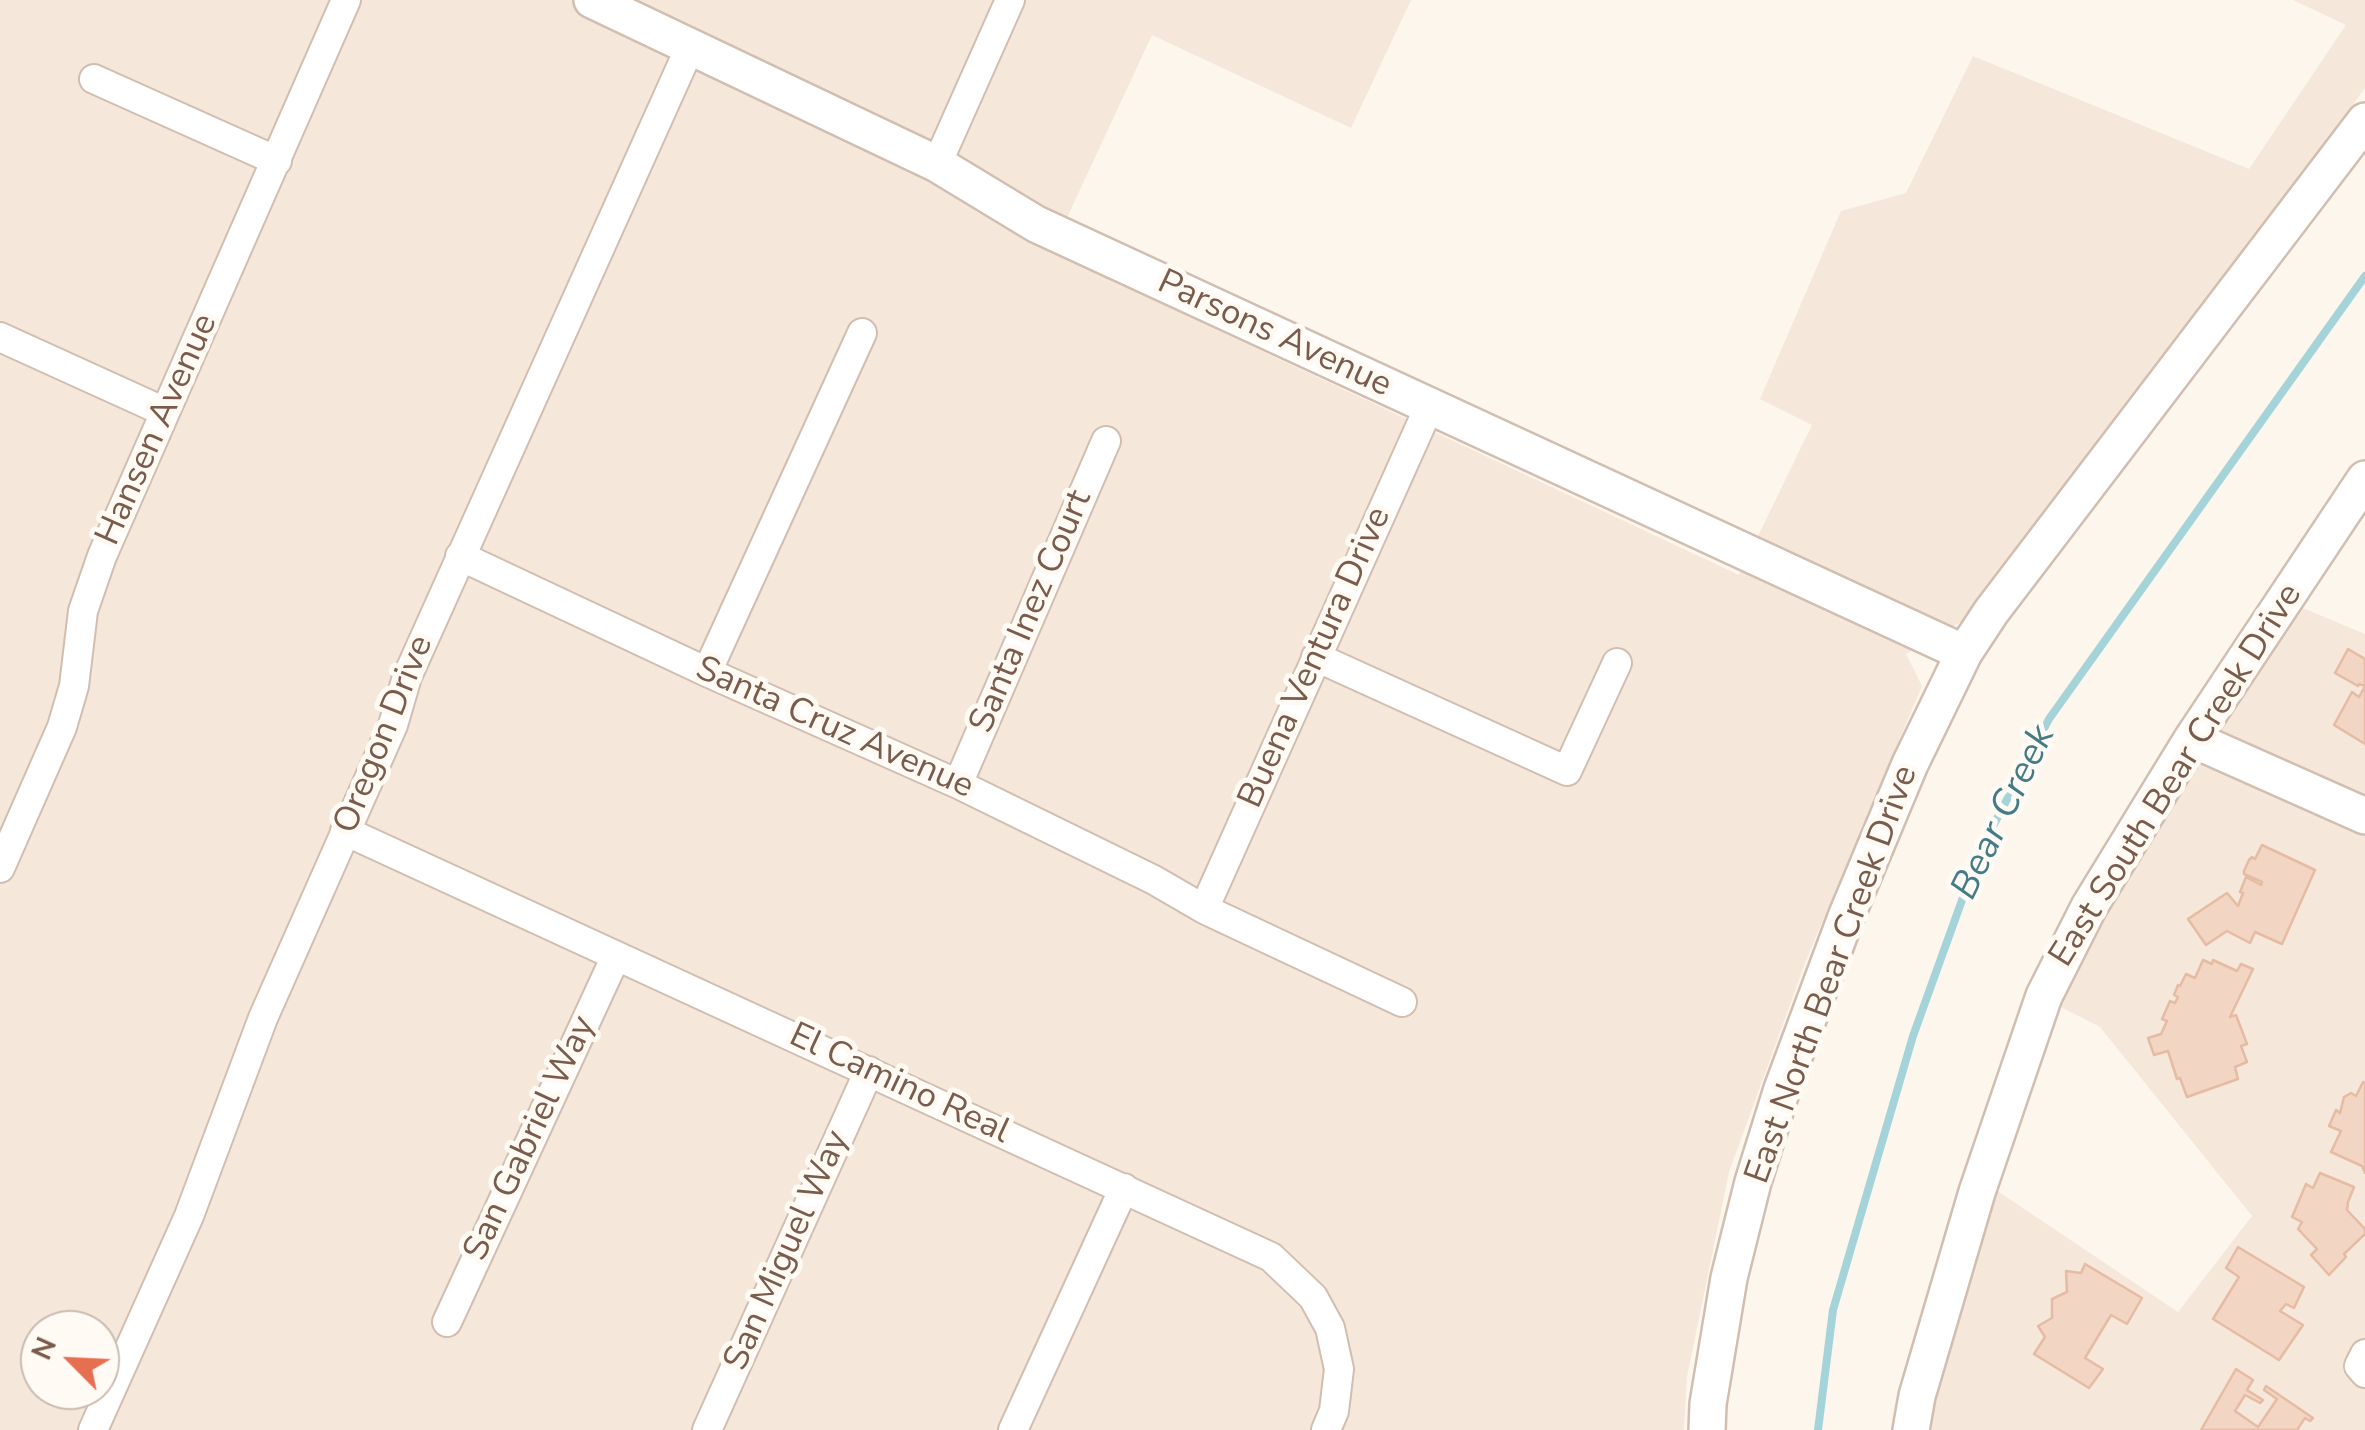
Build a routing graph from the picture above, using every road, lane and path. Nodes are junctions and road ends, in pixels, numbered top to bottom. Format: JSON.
{"nodes":[{"id":1,"x":346,"y":0,"type":"edge"},
{"id":2,"x":592,"y":0,"type":"edge"},
{"id":3,"x":1010,"y":0,"type":"edge"},
{"id":4,"x":691,"y":45,"type":"junction"},
{"id":5,"x":94,"y":79,"type":"dead end"},
{"id":6,"x":2365,"y":121,"type":"edge"},
{"id":7,"x":277,"y":161,"type":"junction"},
{"id":8,"x":937,"y":164,"type":"junction"},
{"id":9,"x":862,"y":333,"type":"dead end"},
{"id":10,"x":0,"y":336,"type":"edge"},
{"id":11,"x":1429,"y":407,"type":"junction"},
{"id":12,"x":165,"y":412,"type":"junction"},
{"id":13,"x":1106,"y":441,"type":"dead end"},
{"id":14,"x":2365,"y":479,"type":"edge"},
{"id":15,"x":460,"y":556,"type":"junction"},
{"id":16,"x":1964,"y":653,"type":"junction"},
{"id":17,"x":1316,"y":657,"type":"junction"},
{"id":18,"x":1617,"y":663,"type":"dead end"},
{"id":19,"x":707,"y":672,"type":"junction"},
{"id":20,"x":2192,"y":739,"type":"junction"},
{"id":21,"x":958,"y":784,"type":"junction"},
{"id":22,"x":2365,"y":816,"type":"edge"},
{"id":23,"x":346,"y":832,"type":"junction"},
{"id":24,"x":0,"y":868,"type":"edge"},
{"id":25,"x":1204,"y":909,"type":"junction"},
{"id":26,"x":616,"y":956,"type":"junction"},
{"id":27,"x":1402,"y":1002,"type":"dead end"},
{"id":28,"x":869,"y":1071,"type":"junction"},
{"id":29,"x":1124,"y":1188,"type":"junction"},
{"id":30,"x":447,"y":1322,"type":"dead end"},
{"id":31,"x":92,"y":1430,"type":"edge"},
{"id":32,"x":707,"y":1430,"type":"edge"},
{"id":33,"x":1013,"y":1430,"type":"edge"},
{"id":34,"x":1326,"y":1430,"type":"edge"},
{"id":35,"x":1706,"y":1430,"type":"edge"},
{"id":36,"x":1911,"y":1430,"type":"edge"}],
"edges":[{"from":1,"to":7,"type":"street","name":"Hansen Avenue"},
{"from":2,"to":4,"type":"street","name":"Parsons Avenue"},
{"from":3,"to":8,"type":"street"},
{"from":4,"to":8,"type":"street","name":"Parsons Avenue"},
{"from":4,"to":15,"type":"street","name":"Oregon Drive"},
{"from":5,"to":7,"type":"street"},
{"from":6,"to":16,"type":"street","name":"East North Bear Creek Drive"},
{"from":7,"to":12,"type":"street","name":"Hansen Avenue"},
{"from":8,"to":11,"type":"street","name":"Parsons Avenue"},
{"from":9,"to":19,"type":"street"},
{"from":10,"to":12,"type":"street"},
{"from":11,"to":16,"type":"street","name":"Parsons Avenue"},
{"from":11,"to":17,"type":"street","name":"Buena Ventura Drive"},
{"from":12,"to":24,"type":"street","name":"Hansen Avenue"},
{"from":13,"to":21,"type":"street","name":"Santa Inez Court"},
{"from":14,"to":20,"type":"street","name":"East South Bear Creek Drive"},
{"from":15,"to":19,"type":"street","name":"Santa Cruz Avenue"},
{"from":15,"to":23,"type":"street","name":"Oregon Drive"},
{"from":16,"to":35,"type":"street","name":"East North Bear Creek Drive"},
{"from":17,"to":18,"type":"street"},
{"from":17,"to":25,"type":"street","name":"Buena Ventura Drive"},
{"from":19,"to":21,"type":"street","name":"Santa Cruz Avenue"},
{"from":20,"to":22,"type":"street"},
{"from":20,"to":36,"type":"street","name":"East South Bear Creek Drive"},
{"from":21,"to":25,"type":"street","name":"Santa Cruz Avenue"},
{"from":23,"to":26,"type":"street","name":"El Camino Real"},
{"from":23,"to":31,"type":"street","name":"Oregon Drive"},
{"from":25,"to":27,"type":"street","name":"Santa Cruz Avenue"},
{"from":26,"to":28,"type":"street","name":"El Camino Real"},
{"from":26,"to":30,"type":"street","name":"San Gabriel Way"},
{"from":28,"to":29,"type":"street","name":"El Camino Real"},
{"from":28,"to":32,"type":"street","name":"San Miguel Way"},
{"from":29,"to":33,"type":"street"},
{"from":29,"to":34,"type":"street","name":"El Camino Real"}]}
